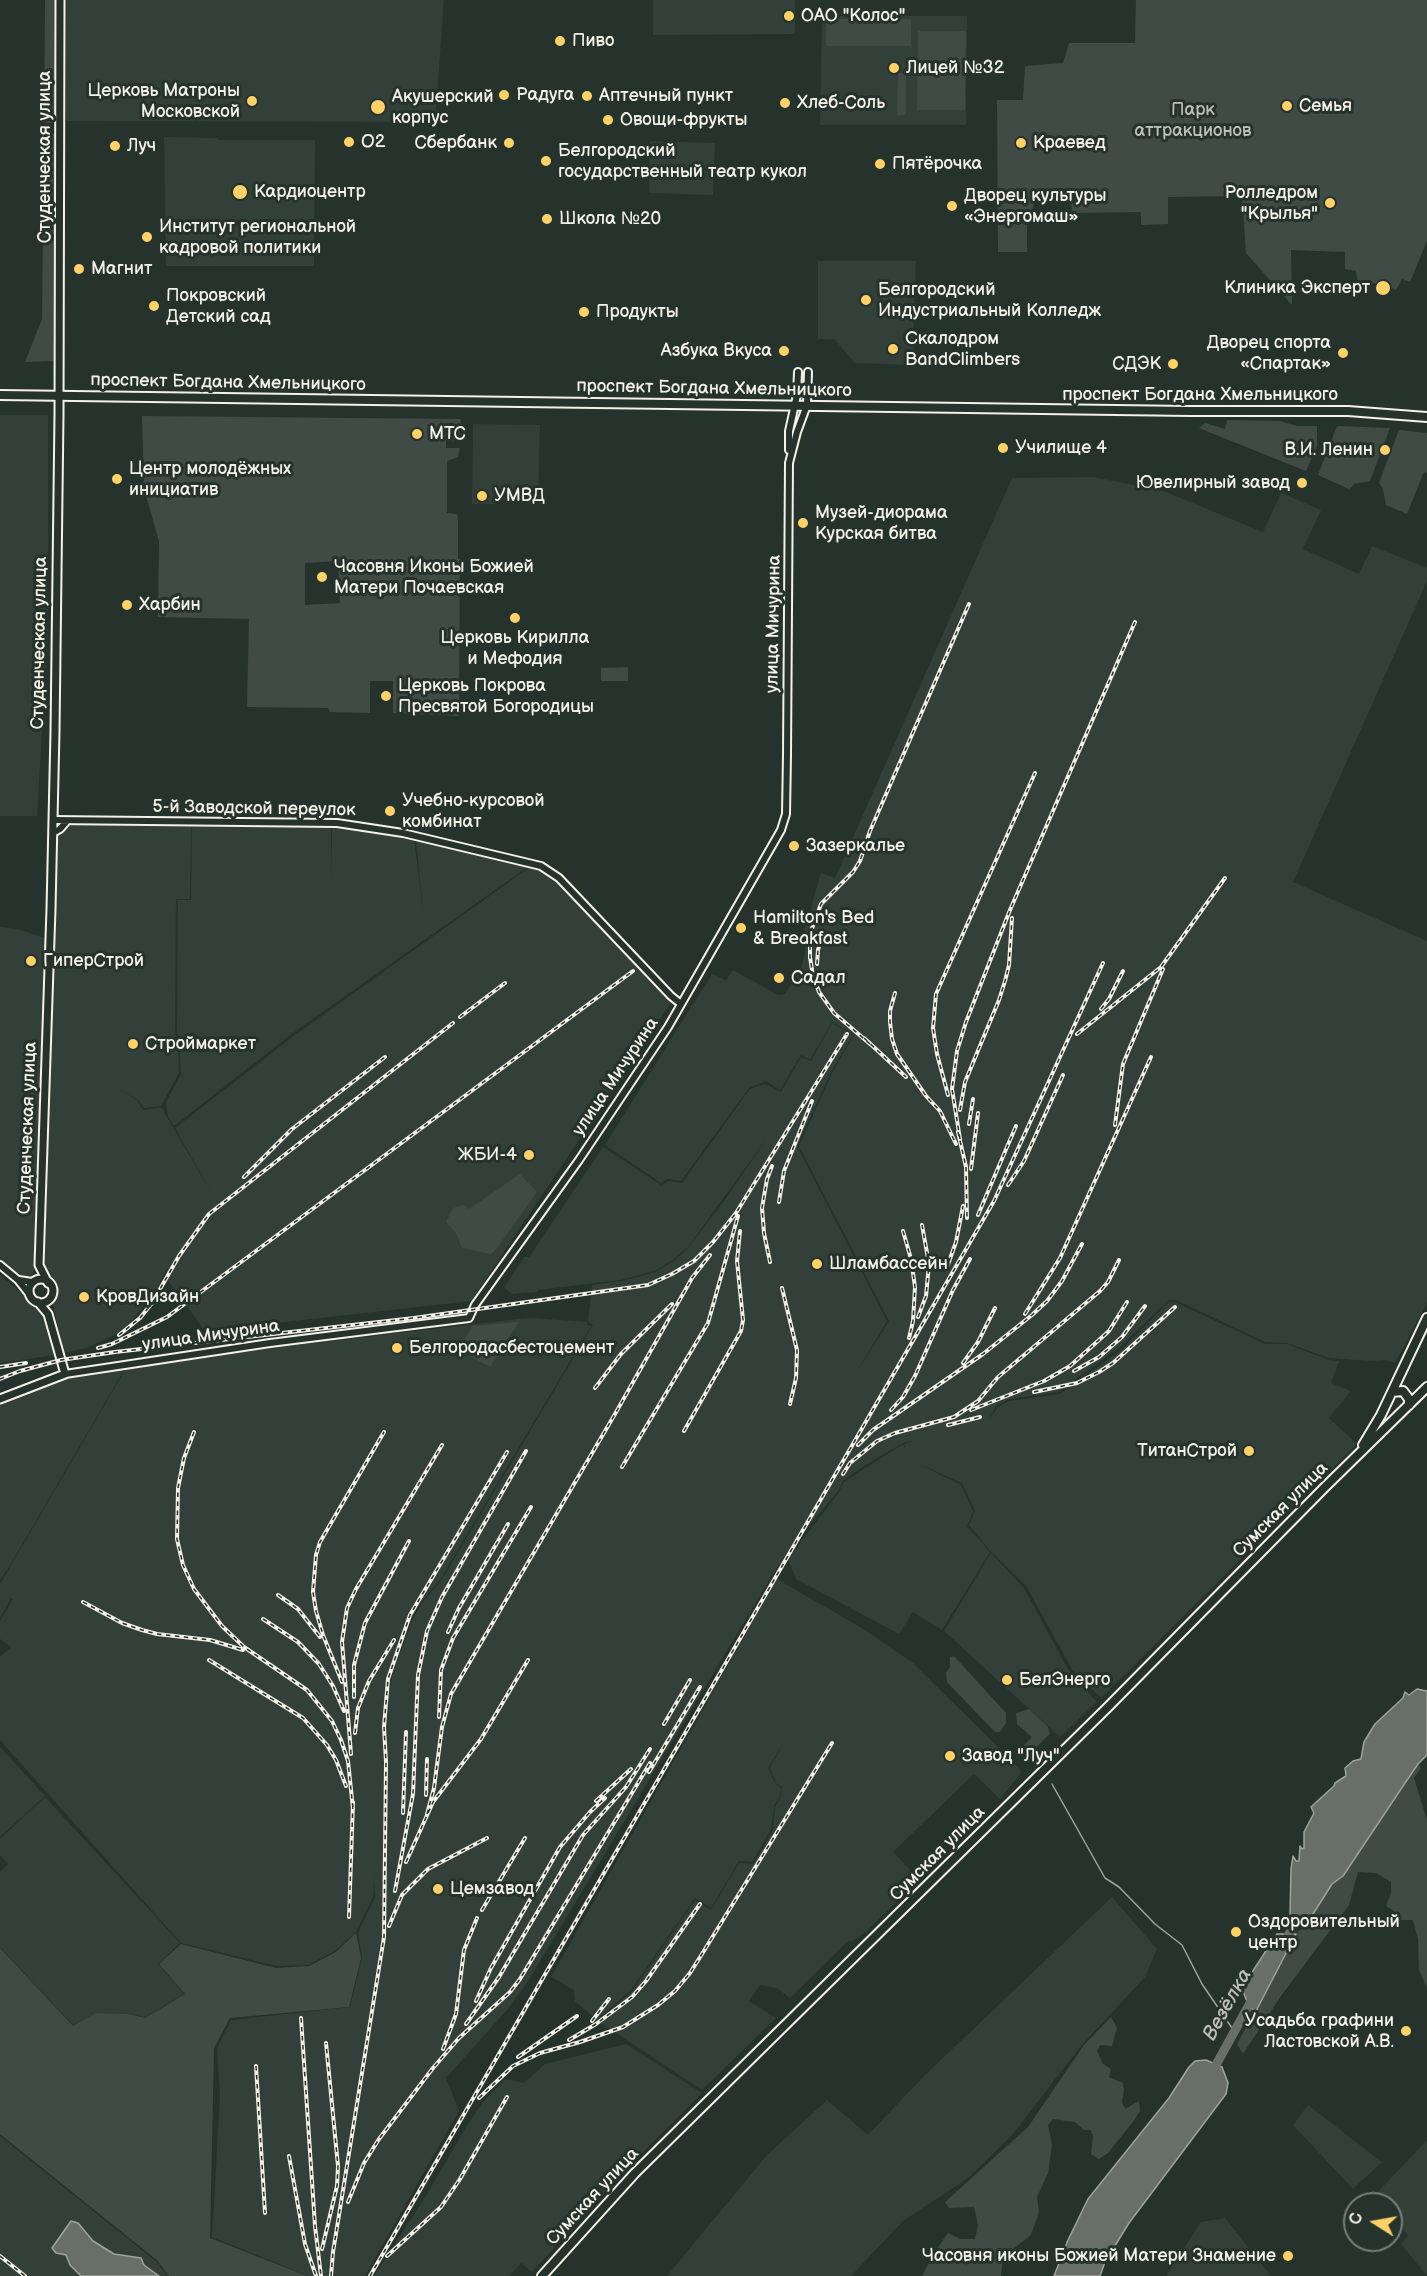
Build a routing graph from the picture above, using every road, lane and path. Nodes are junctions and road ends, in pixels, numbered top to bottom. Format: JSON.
{"nodes":[{"id":1,"x":60,"y":0,"type":"edge"},
{"id":2,"x":798,"y":372,"type":"dead end"},
{"id":3,"x":808,"y":372,"type":"dead end"},
{"id":4,"x":0,"y":395,"type":"edge"},
{"id":5,"x":59,"y":396,"type":"junction"},
{"id":6,"x":794,"y":404,"type":"junction"},
{"id":7,"x":807,"y":405,"type":"junction"},
{"id":8,"x":1427,"y":417,"type":"edge"},
{"id":9,"x":789,"y":463,"type":"junction"},
{"id":10,"x":53,"y":820,"type":"junction"},
{"id":11,"x":67,"y":821,"type":"junction"},
{"id":12,"x":53,"y":833,"type":"junction"},
{"id":13,"x":681,"y":1004,"type":"junction"},
{"id":14,"x":0,"y":1264,"type":"edge"},
{"id":15,"x":39,"y":1265,"type":"junction"},
{"id":16,"x":18,"y":1280,"type":"junction"},
{"id":17,"x":33,"y":1281,"type":"junction"},
{"id":18,"x":48,"y":1283,"type":"junction"},
{"id":19,"x":29,"y":1294,"type":"junction"},
{"id":20,"x":50,"y":1301,"type":"junction"},
{"id":21,"x":38,"y":1302,"type":"junction"},
{"id":22,"x":48,"y":1314,"type":"junction"},
{"id":23,"x":1427,"y":1318,"type":"edge"},
{"id":24,"x":64,"y":1374,"type":"junction"},
{"id":25,"x":1427,"y":1387,"type":"edge"},
{"id":26,"x":1392,"y":1393,"type":"junction"},
{"id":27,"x":0,"y":1399,"type":"edge"},
{"id":28,"x":1409,"y":1405,"type":"junction"},
{"id":29,"x":1401,"y":1413,"type":"junction"},
{"id":30,"x":1358,"y":1454,"type":"junction"},
{"id":31,"x":542,"y":2276,"type":"edge"}],
"edges":[{"from":1,"to":5,"type":"main road","name":"Студенческая улица"},
{"from":2,"to":6,"type":"street"},
{"from":3,"to":7,"type":"street","name":"улица Мичурина"},
{"from":4,"to":5,"type":"main road","name":"проспект Богдана Хмельницкого"},
{"from":5,"to":6,"type":"main road","name":"проспект Богдана Хмельницкого"},
{"from":5,"to":10,"type":"main road","name":"Студенческая улица"},
{"from":6,"to":7,"type":"main road","name":"проспект Богдана Хмельницкого"},
{"from":6,"to":9,"type":"street"},
{"from":7,"to":8,"type":"main road","name":"проспект Богдана Хмельницкого"},
{"from":7,"to":9,"type":"street","name":"улица Мичурина"},
{"from":9,"to":13,"type":"street","name":"улица Мичурина"},
{"from":10,"to":11,"type":"street","name":"5-й Заводской переулок"},
{"from":10,"to":12,"type":"main road","name":"Студенческая улица"},
{"from":11,"to":12,"type":"street"},
{"from":11,"to":13,"type":"street","name":"5-й Заводской переулок"},
{"from":12,"to":15,"type":"main road","name":"Студенческая улица"},
{"from":13,"to":24,"type":"street","name":"улица Мичурина"},
{"from":14,"to":16,"type":"street"},
{"from":15,"to":17,"type":"main road"},
{"from":15,"to":18,"type":"main road","name":"Студенческая улица"},
{"from":16,"to":17,"type":"street"},
{"from":16,"to":19,"type":"street"},
{"from":17,"to":18,"type":"main road"},
{"from":17,"to":19,"type":"main road"},
{"from":18,"to":20,"type":"main road"},
{"from":19,"to":21,"type":"main road"},
{"from":20,"to":21,"type":"main road"},
{"from":20,"to":22,"type":"main road"},
{"from":21,"to":22,"type":"main road"},
{"from":22,"to":24,"type":"main road"},
{"from":23,"to":26,"type":"main road"},
{"from":24,"to":27,"type":"main road","name":"улица Мичурина"},
{"from":25,"to":28,"type":"main road"},
{"from":26,"to":28,"type":"main road"},
{"from":26,"to":29,"type":"main road"},
{"from":26,"to":30,"type":"main road"},
{"from":28,"to":29,"type":"main road"},
{"from":29,"to":30,"type":"main road"},
{"from":30,"to":31,"type":"main road","name":"Сумская улица"}]}
